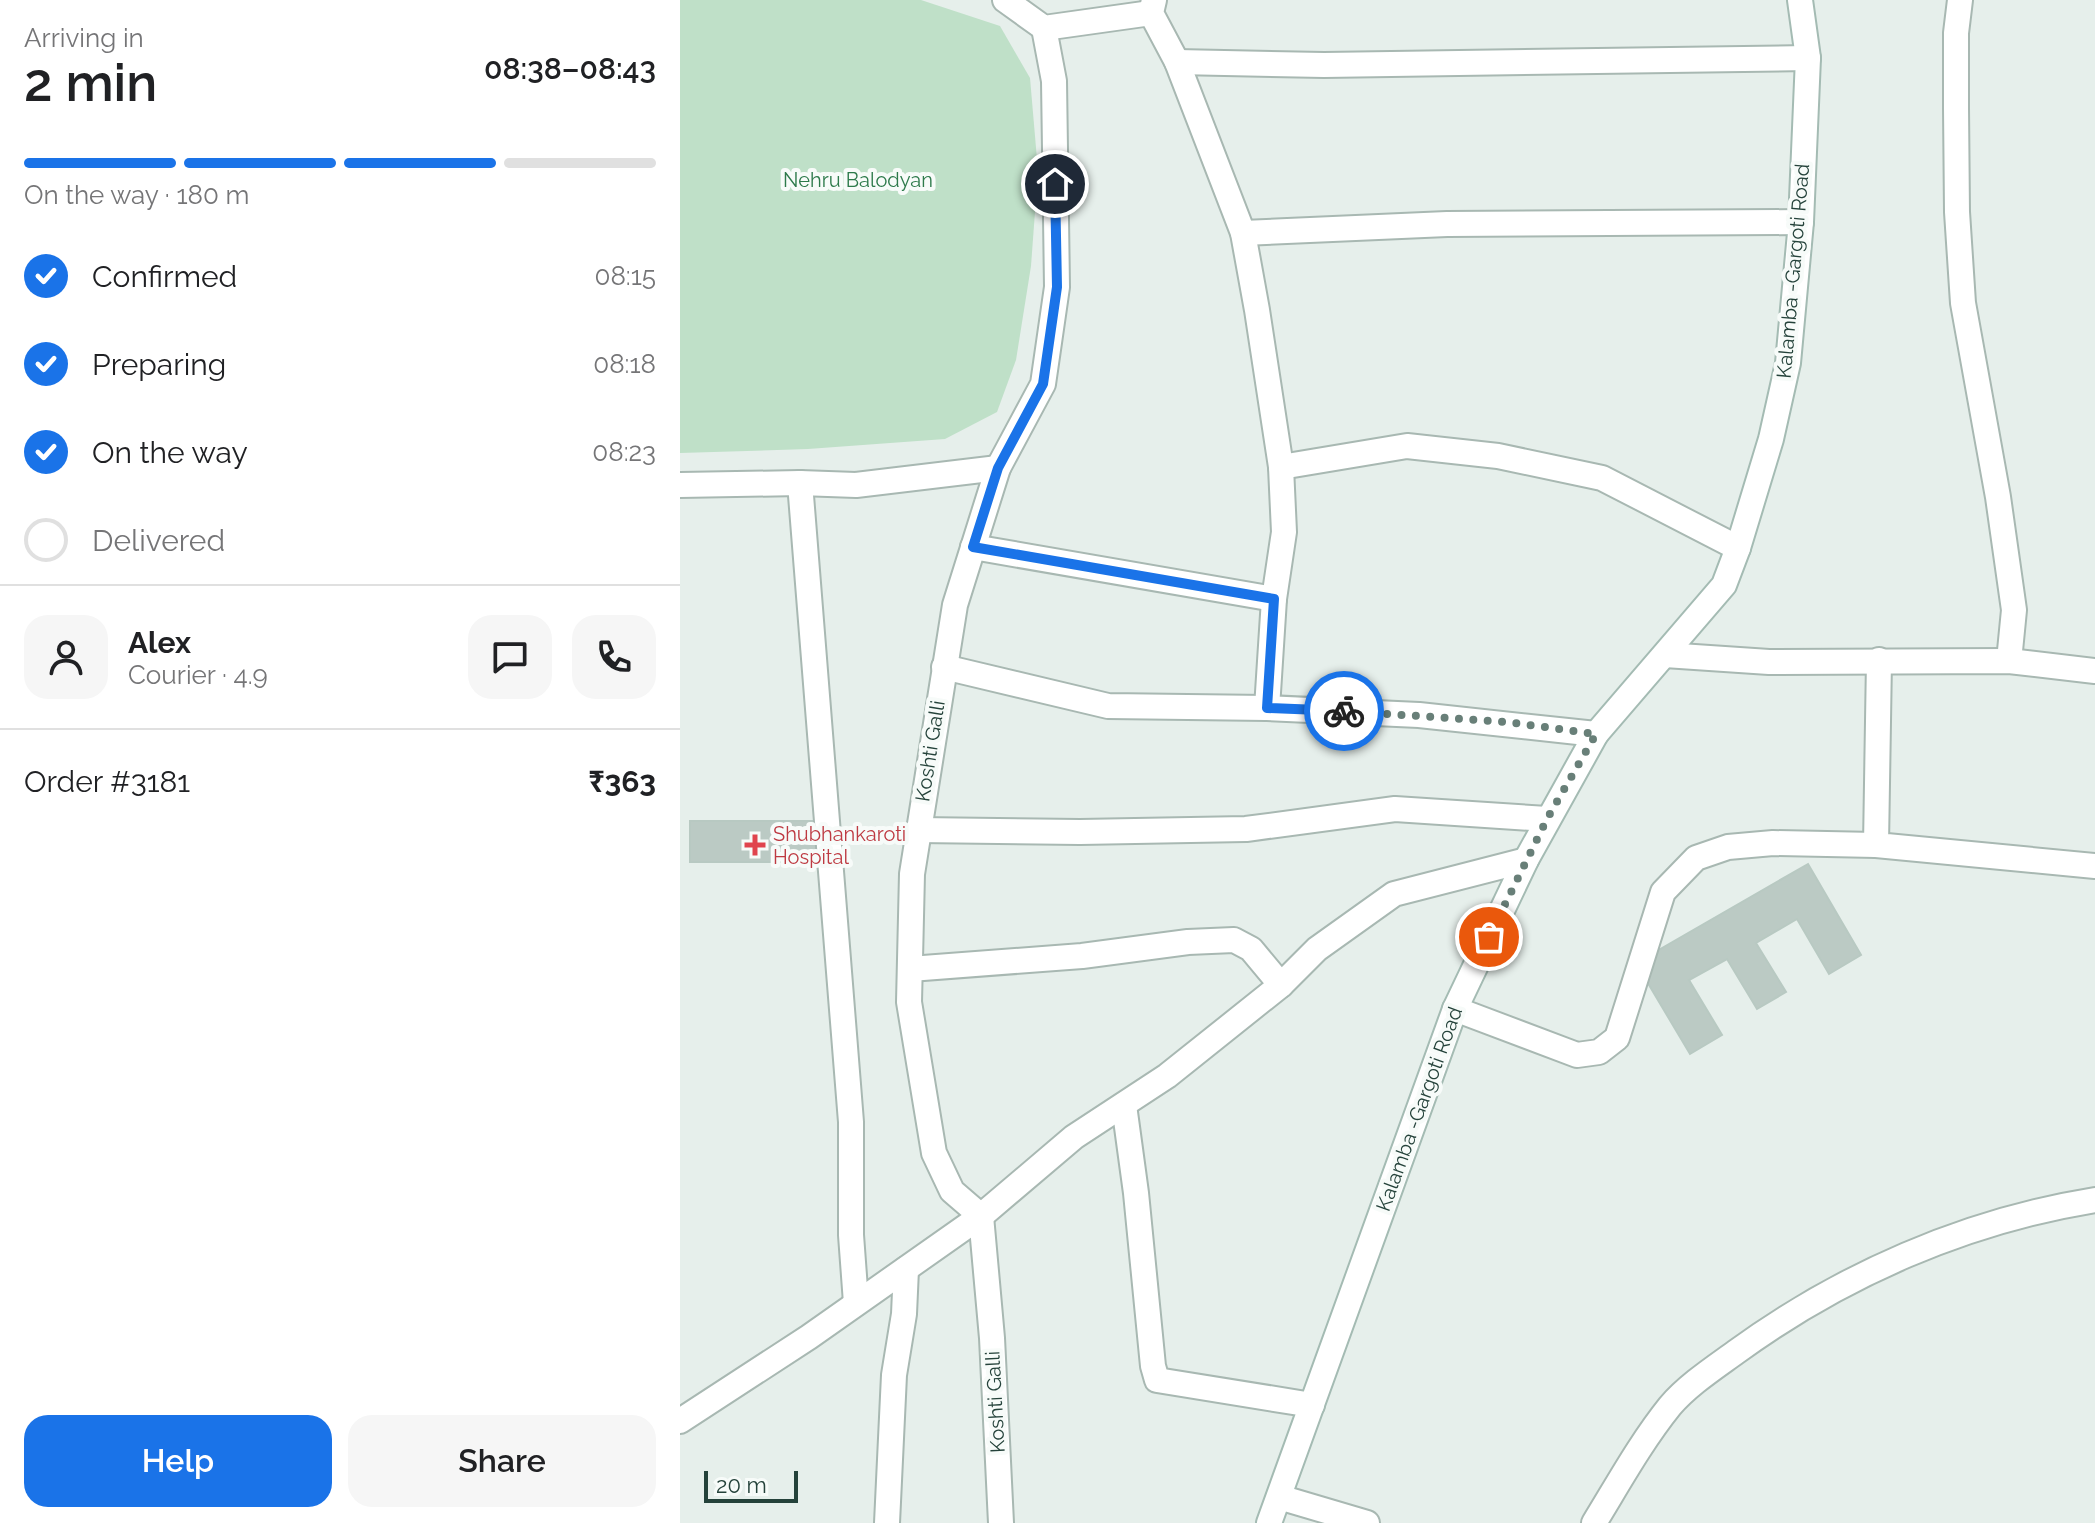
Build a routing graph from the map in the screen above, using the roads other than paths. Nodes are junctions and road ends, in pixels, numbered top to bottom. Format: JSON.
{"nodes":[{"id":1,"x":1005,"y":0,"type":"edge"},
{"id":2,"x":1800,"y":0,"type":"edge"},
{"id":3,"x":1960,"y":0,"type":"edge"},
{"id":4,"x":1153,"y":7,"type":"edge"},
{"id":5,"x":1044,"y":28,"type":"junction"},
{"id":6,"x":1808,"y":58,"type":"junction"},
{"id":7,"x":1177,"y":62,"type":"junction"},
{"id":8,"x":1801,"y":222,"type":"junction"},
{"id":9,"x":1243,"y":233,"type":"junction"},
{"id":10,"x":1281,"y":467,"type":"junction"},
{"id":11,"x":998,"y":468,"type":"junction"},
{"id":12,"x":800,"y":483,"type":"junction"},
{"id":13,"x":680,"y":485,"type":"edge"},
{"id":14,"x":973,"y":547,"type":"junction"},
{"id":15,"x":1738,"y":548,"type":"junction"},
{"id":16,"x":1274,"y":599,"type":"junction"},
{"id":17,"x":1665,"y":655,"type":"junction"},
{"id":18,"x":1879,"y":660,"type":"junction"},
{"id":19,"x":2009,"y":661,"type":"junction"},
{"id":20,"x":944,"y":667,"type":"junction"},
{"id":21,"x":2095,"y":671,"type":"edge"},
{"id":22,"x":1267,"y":708,"type":"junction"},
{"id":23,"x":1596,"y":734,"type":"junction"},
{"id":24,"x":1547,"y":819,"type":"junction"},
{"id":25,"x":918,"y":830,"type":"junction"},
{"id":26,"x":1876,"y":845,"type":"junction"},
{"id":27,"x":1526,"y":860,"type":"junction"},
{"id":28,"x":2095,"y":866,"type":"edge"},
{"id":29,"x":910,"y":969,"type":"junction"},
{"id":30,"x":1281,"y":985,"type":"junction"},
{"id":31,"x":1455,"y":1009,"type":"junction"},
{"id":32,"x":1124,"y":1105,"type":"junction"},
{"id":33,"x":2095,"y":1200,"type":"edge"},
{"id":34,"x":981,"y":1216,"type":"junction"},
{"id":35,"x":906,"y":1269,"type":"junction"},
{"id":36,"x":856,"y":1303,"type":"junction"},
{"id":37,"x":1312,"y":1405,"type":"junction"},
{"id":38,"x":680,"y":1421,"type":"edge"},
{"id":39,"x":1279,"y":1497,"type":"junction"},
{"id":40,"x":887,"y":1523,"type":"edge"},
{"id":41,"x":1001,"y":1523,"type":"edge"},
{"id":42,"x":1269,"y":1523,"type":"edge"},
{"id":43,"x":1367,"y":1523,"type":"edge"},
{"id":44,"x":1594,"y":1523,"type":"edge"}],
"edges":[{"from":1,"to":5,"type":"street"},
{"from":2,"to":6,"type":"street","name":"Kalamba -Gargoti Road"},
{"from":3,"to":19,"type":"street"},
{"from":4,"to":5,"type":"street"},
{"from":4,"to":7,"type":"street"},
{"from":5,"to":11,"type":"street","name":"Koshti Galli"},
{"from":6,"to":7,"type":"street"},
{"from":6,"to":8,"type":"street","name":"Kalamba -Gargoti Road"},
{"from":7,"to":9,"type":"street"},
{"from":8,"to":9,"type":"street"},
{"from":8,"to":15,"type":"street","name":"Kalamba -Gargoti Road"},
{"from":9,"to":10,"type":"street"},
{"from":10,"to":15,"type":"street"},
{"from":10,"to":16,"type":"street"},
{"from":11,"to":12,"type":"street"},
{"from":11,"to":14,"type":"street","name":"Koshti Galli"},
{"from":12,"to":13,"type":"street"},
{"from":12,"to":36,"type":"street"},
{"from":14,"to":16,"type":"street"},
{"from":14,"to":20,"type":"street","name":"Koshti Galli"},
{"from":15,"to":17,"type":"street","name":"Kalamba -Gargoti Road"},
{"from":16,"to":22,"type":"street"},
{"from":17,"to":18,"type":"street"},
{"from":17,"to":23,"type":"street","name":"Kalamba -Gargoti Road"},
{"from":18,"to":19,"type":"street"},
{"from":18,"to":26,"type":"street"},
{"from":19,"to":21,"type":"street"},
{"from":20,"to":22,"type":"street"},
{"from":20,"to":25,"type":"street","name":"Koshti Galli"},
{"from":22,"to":23,"type":"street"},
{"from":23,"to":24,"type":"street","name":"Kalamba -Gargoti Road"},
{"from":24,"to":25,"type":"street"},
{"from":24,"to":27,"type":"street","name":"Kalamba -Gargoti Road"},
{"from":25,"to":29,"type":"street","name":"Koshti Galli"},
{"from":26,"to":28,"type":"street"},
{"from":26,"to":31,"type":"street"},
{"from":27,"to":30,"type":"street"},
{"from":27,"to":31,"type":"street","name":"Kalamba -Gargoti Road"},
{"from":29,"to":30,"type":"street"},
{"from":29,"to":34,"type":"street","name":"Koshti Galli"},
{"from":30,"to":32,"type":"street"},
{"from":31,"to":37,"type":"street","name":"Kalamba -Gargoti Road"},
{"from":32,"to":34,"type":"street"},
{"from":32,"to":37,"type":"street"},
{"from":33,"to":44,"type":"street"},
{"from":34,"to":35,"type":"street"},
{"from":34,"to":41,"type":"street","name":"Koshti Galli"},
{"from":35,"to":36,"type":"street"},
{"from":35,"to":40,"type":"street"},
{"from":36,"to":38,"type":"street"},
{"from":37,"to":39,"type":"street","name":"Kalamba -Gargoti Road"},
{"from":39,"to":42,"type":"street","name":"Kalamba -Gargoti Road"},
{"from":39,"to":43,"type":"street"}]}
